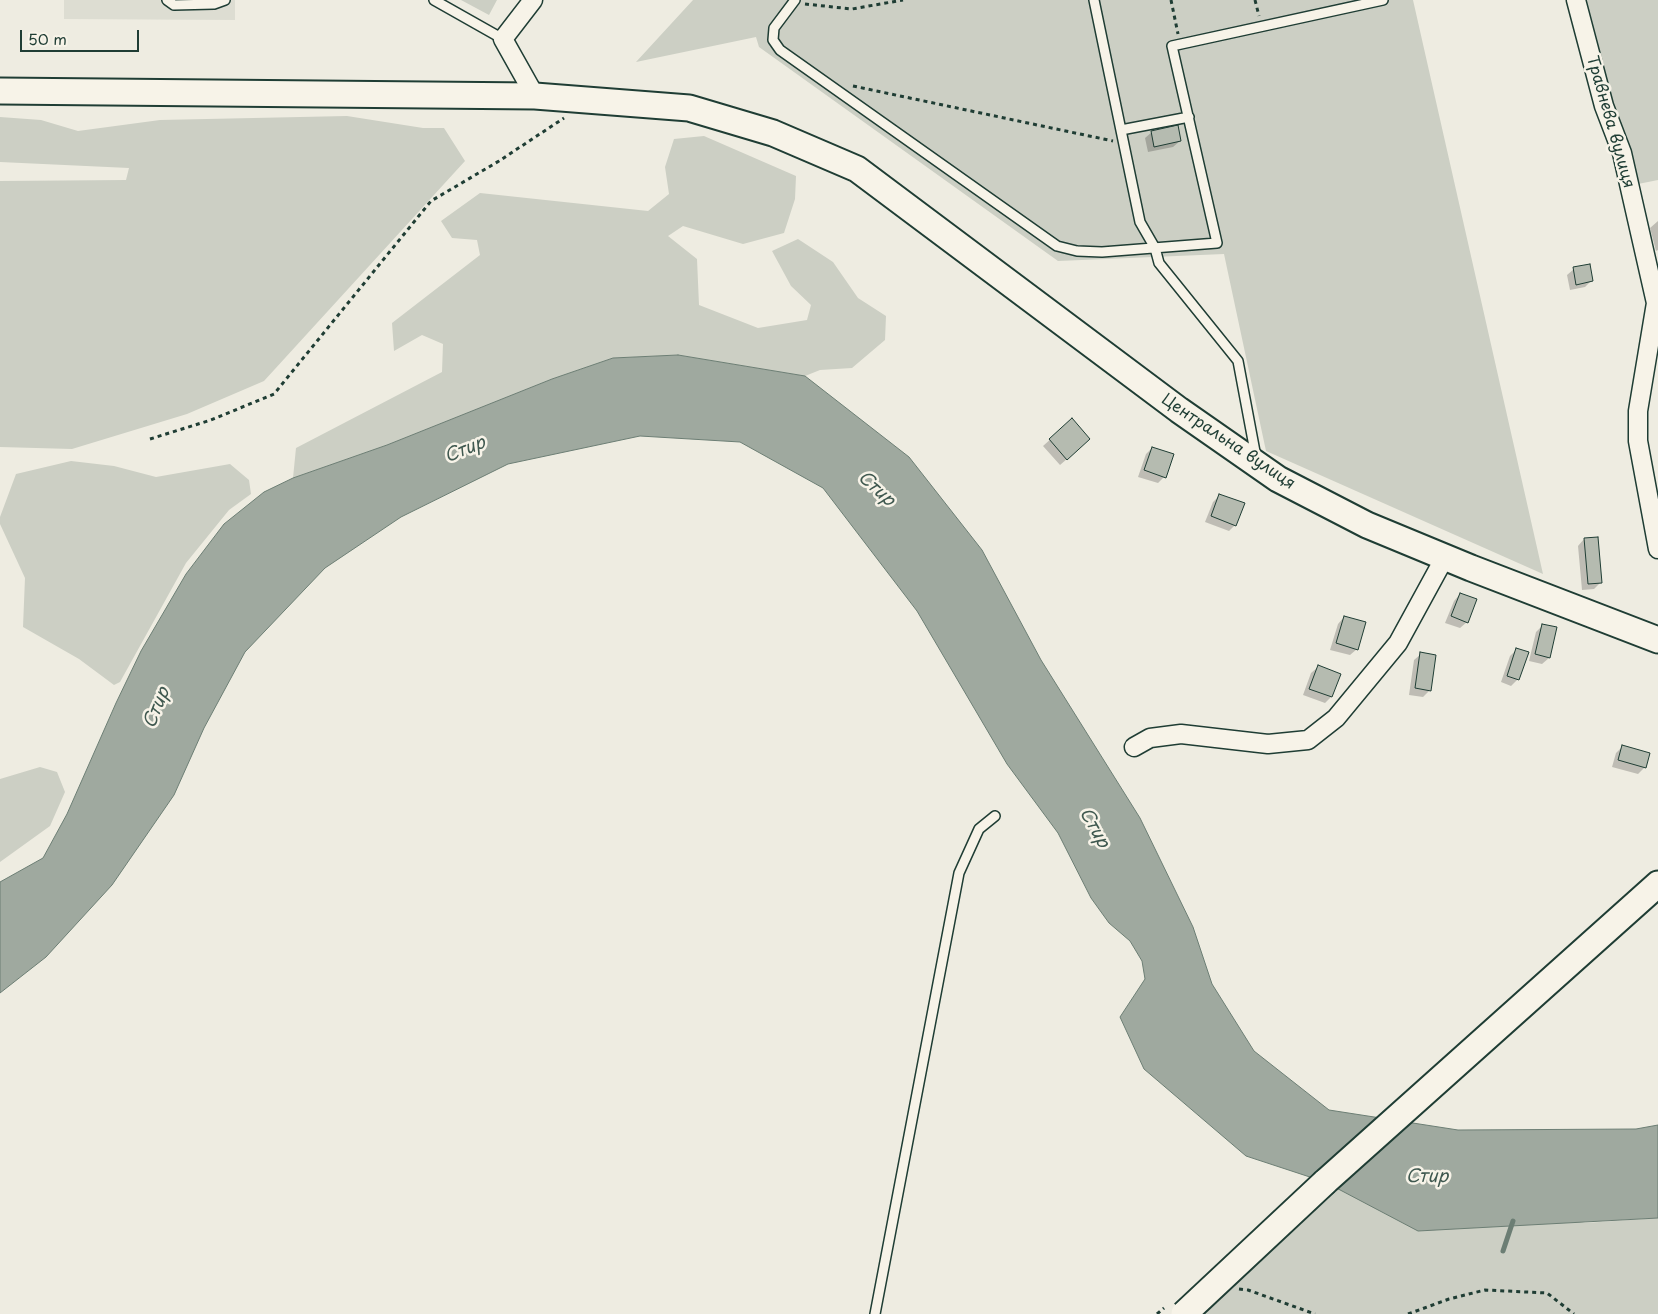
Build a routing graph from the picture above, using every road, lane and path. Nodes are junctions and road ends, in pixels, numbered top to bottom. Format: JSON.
{"nodes":[{"id":1,"x":167,"y":0,"type":"edge"},
{"id":2,"x":225,"y":0,"type":"edge"},
{"id":3,"x":434,"y":0,"type":"edge"},
{"id":4,"x":533,"y":0,"type":"edge"},
{"id":5,"x":903,"y":0,"type":"edge"},
{"id":6,"x":1094,"y":0,"type":"edge"},
{"id":7,"x":1171,"y":0,"type":"edge"},
{"id":8,"x":1383,"y":0,"type":"edge"},
{"id":9,"x":1576,"y":0,"type":"edge"},
{"id":10,"x":794,"y":1,"type":"edge"},
{"id":11,"x":503,"y":39,"type":"junction"},
{"id":12,"x":1180,"y":44,"type":"junction"},
{"id":13,"x":827,"y":84,"type":"junction"},
{"id":14,"x":0,"y":91,"type":"edge"},
{"id":15,"x":535,"y":96,"type":"junction"},
{"id":16,"x":565,"y":117,"type":"dead end"},
{"id":17,"x":1189,"y":117,"type":"junction"},
{"id":18,"x":1121,"y":130,"type":"junction"},
{"id":19,"x":1123,"y":144,"type":"junction"},
{"id":20,"x":1154,"y":248,"type":"junction"},
{"id":21,"x":1657,"y":303,"type":"edge"},
{"id":22,"x":150,"y":439,"type":"dead end"},
{"id":23,"x":1258,"y":465,"type":"junction"},
{"id":24,"x":1658,"y":549,"type":"edge"},
{"id":25,"x":1444,"y":557,"type":"junction"},
{"id":26,"x":1658,"y":640,"type":"edge"},
{"id":27,"x":1134,"y":747,"type":"dead end"},
{"id":28,"x":995,"y":816,"type":"dead end"},
{"id":29,"x":1658,"y":884,"type":"edge"},
{"id":30,"x":875,"y":1314,"type":"edge"},
{"id":31,"x":1184,"y":1314,"type":"edge"},
{"id":32,"x":1408,"y":1314,"type":"edge"},
{"id":33,"x":1574,"y":1314,"type":"edge"}],
"edges":[{"from":1,"to":2,"type":"lane"},
{"from":3,"to":11,"type":"lane"},
{"from":4,"to":11,"type":"street"},
{"from":5,"to":10,"type":"path"},
{"from":6,"to":18,"type":"lane"},
{"from":7,"to":12,"type":"path"},
{"from":8,"to":12,"type":"lane"},
{"from":9,"to":21,"type":"street","name":"Травнева вулиця"},
{"from":10,"to":13,"type":"lane"},
{"from":11,"to":15,"type":"street"},
{"from":12,"to":17,"type":"lane"},
{"from":13,"to":19,"type":"path"},
{"from":13,"to":20,"type":"lane"},
{"from":14,"to":15,"type":"street","name":"Центральна вулиця"},
{"from":15,"to":23,"type":"street","name":"Центральна вулиця"},
{"from":16,"to":22,"type":"path"},
{"from":17,"to":18,"type":"lane"},
{"from":17,"to":20,"type":"lane"},
{"from":18,"to":19,"type":"lane"},
{"from":19,"to":20,"type":"lane"},
{"from":20,"to":23,"type":"lane"},
{"from":21,"to":24,"type":"street","name":"Травнева вулиця"},
{"from":23,"to":25,"type":"street","name":"Центральна вулиця"},
{"from":25,"to":26,"type":"street","name":"Центральна вулиця"},
{"from":25,"to":27,"type":"street"},
{"from":28,"to":30,"type":"lane"},
{"from":29,"to":31,"type":"street","bridge":true},
{"from":32,"to":33,"type":"path"}]}
